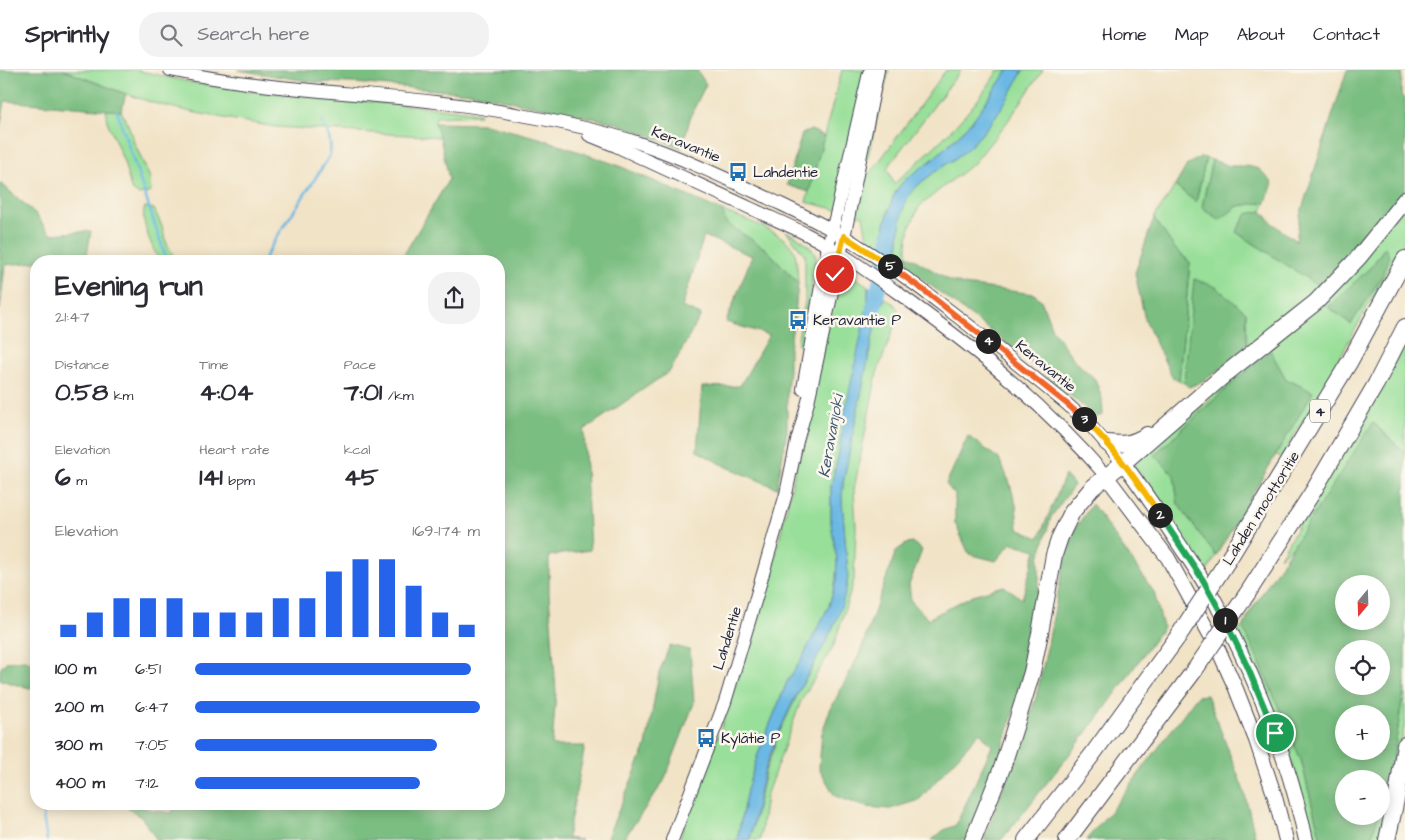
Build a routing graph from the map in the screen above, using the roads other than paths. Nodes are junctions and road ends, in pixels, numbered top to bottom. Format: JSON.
{"nodes":[{"id":1,"x":170,"y":70,"type":"edge"},
{"id":2,"x":870,"y":70,"type":"edge"},
{"id":3,"x":878,"y":70,"type":"edge"},
{"id":4,"x":561,"y":123,"type":"junction"},
{"id":5,"x":1405,"y":200,"type":"edge"},
{"id":6,"x":832,"y":230,"type":"junction"},
{"id":7,"x":844,"y":236,"type":"junction"},
{"id":8,"x":828,"y":246,"type":"junction"},
{"id":9,"x":840,"y":254,"type":"junction"},
{"id":10,"x":1405,"y":259,"type":"edge"},
{"id":11,"x":1405,"y":327,"type":"edge"},
{"id":12,"x":1166,"y":424,"type":"junction"},
{"id":13,"x":797,"y":441,"type":"junction"},
{"id":14,"x":1108,"y":443,"type":"junction"},
{"id":15,"x":1123,"y":463,"type":"junction"},
{"id":16,"x":1106,"y":476,"type":"junction"},
{"id":17,"x":1405,"y":745,"type":"edge"},
{"id":18,"x":672,"y":840,"type":"edge"},
{"id":19,"x":973,"y":840,"type":"edge"},
{"id":20,"x":1026,"y":840,"type":"edge"},
{"id":21,"x":1067,"y":840,"type":"edge"},
{"id":22,"x":1286,"y":840,"type":"edge"},
{"id":23,"x":1306,"y":840,"type":"edge"},
{"id":24,"x":1385,"y":840,"type":"edge"}],
"edges":[{"from":1,"to":4,"type":"main road","name":"Keravantie"},
{"from":2,"to":6,"type":"main road","name":"Lahdentie"},
{"from":3,"to":7,"type":"main road","name":"Lahdentie"},
{"from":4,"to":6,"type":"main road","name":"Keravantie"},
{"from":4,"to":8,"type":"main road","name":"Keravantie"},
{"from":5,"to":12,"type":"highway"},
{"from":6,"to":7,"type":"main road","name":"Keravantie"},
{"from":6,"to":8,"type":"main road","name":"Lahdentie"},
{"from":7,"to":9,"type":"main road","name":"Lahdentie"},
{"from":7,"to":14,"type":"main road","name":"Keravantie"},
{"from":8,"to":9,"type":"main road","name":"Keravantie"},
{"from":8,"to":13,"type":"main road","name":"Lahdentie"},
{"from":9,"to":13,"type":"main road","name":"Lahdentie"},
{"from":9,"to":16,"type":"main road","name":"Keravantie"},
{"from":10,"to":20,"type":"highway","name":"Lahden moottoritie","number":"4","bridge":true},
{"from":11,"to":21,"type":"highway","number":"4","bridge":true},
{"from":12,"to":14,"type":"highway"},
{"from":12,"to":15,"type":"highway"},
{"from":13,"to":18,"type":"main road","name":"Lahdentie"},
{"from":14,"to":15,"type":"main road","name":"Keravantie"},
{"from":15,"to":16,"type":"highway"},
{"from":15,"to":23,"type":"main road","name":"Keravantie"},
{"from":16,"to":19,"type":"highway"},
{"from":16,"to":22,"type":"main road","name":"Keravantie"},
{"from":17,"to":24,"type":"highway"}]}
